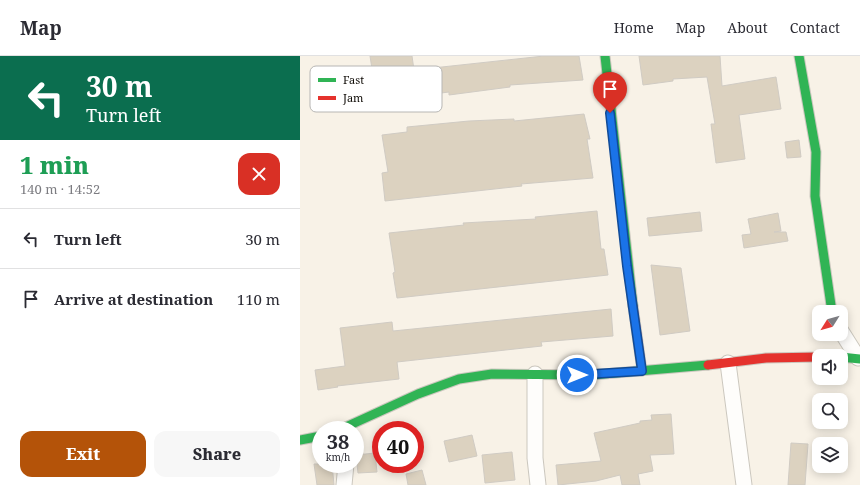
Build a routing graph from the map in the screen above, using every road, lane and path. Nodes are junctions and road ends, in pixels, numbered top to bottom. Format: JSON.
{"nodes":[{"id":1,"x":605,"y":56,"type":"edge"},
{"id":2,"x":799,"y":56,"type":"edge"},
{"id":3,"x":830,"y":305,"type":"edge"},
{"id":4,"x":848,"y":341,"type":"edge"},
{"id":5,"x":812,"y":357,"type":"edge"},
{"id":6,"x":848,"y":357,"type":"edge"},
{"id":7,"x":859,"y":358,"type":"edge"},
{"id":8,"x":728,"y":363,"type":"junction"},
{"id":9,"x":642,"y":371,"type":"junction"},
{"id":10,"x":534,"y":374,"type":"junction"},
{"id":11,"x":363,"y":421,"type":"edge"},
{"id":12,"x":312,"y":438,"type":"edge"},
{"id":13,"x":300,"y":440,"type":"edge"},
{"id":14,"x":345,"y":473,"type":"edge"},
{"id":15,"x":344,"y":485,"type":"edge"},
{"id":16,"x":538,"y":485,"type":"edge"},
{"id":17,"x":744,"y":485,"type":"edge"}],
"edges":[{"from":1,"to":9,"type":"street"},
{"from":2,"to":3,"type":"street"},
{"from":4,"to":7,"type":"street"},
{"from":5,"to":8,"type":"street"},
{"from":6,"to":7,"type":"street"},
{"from":8,"to":9,"type":"street"},
{"from":8,"to":17,"type":"street"},
{"from":9,"to":10,"type":"street"},
{"from":10,"to":11,"type":"street"},
{"from":10,"to":16,"type":"street"},
{"from":12,"to":13,"type":"street"},
{"from":14,"to":15,"type":"street"}]}
